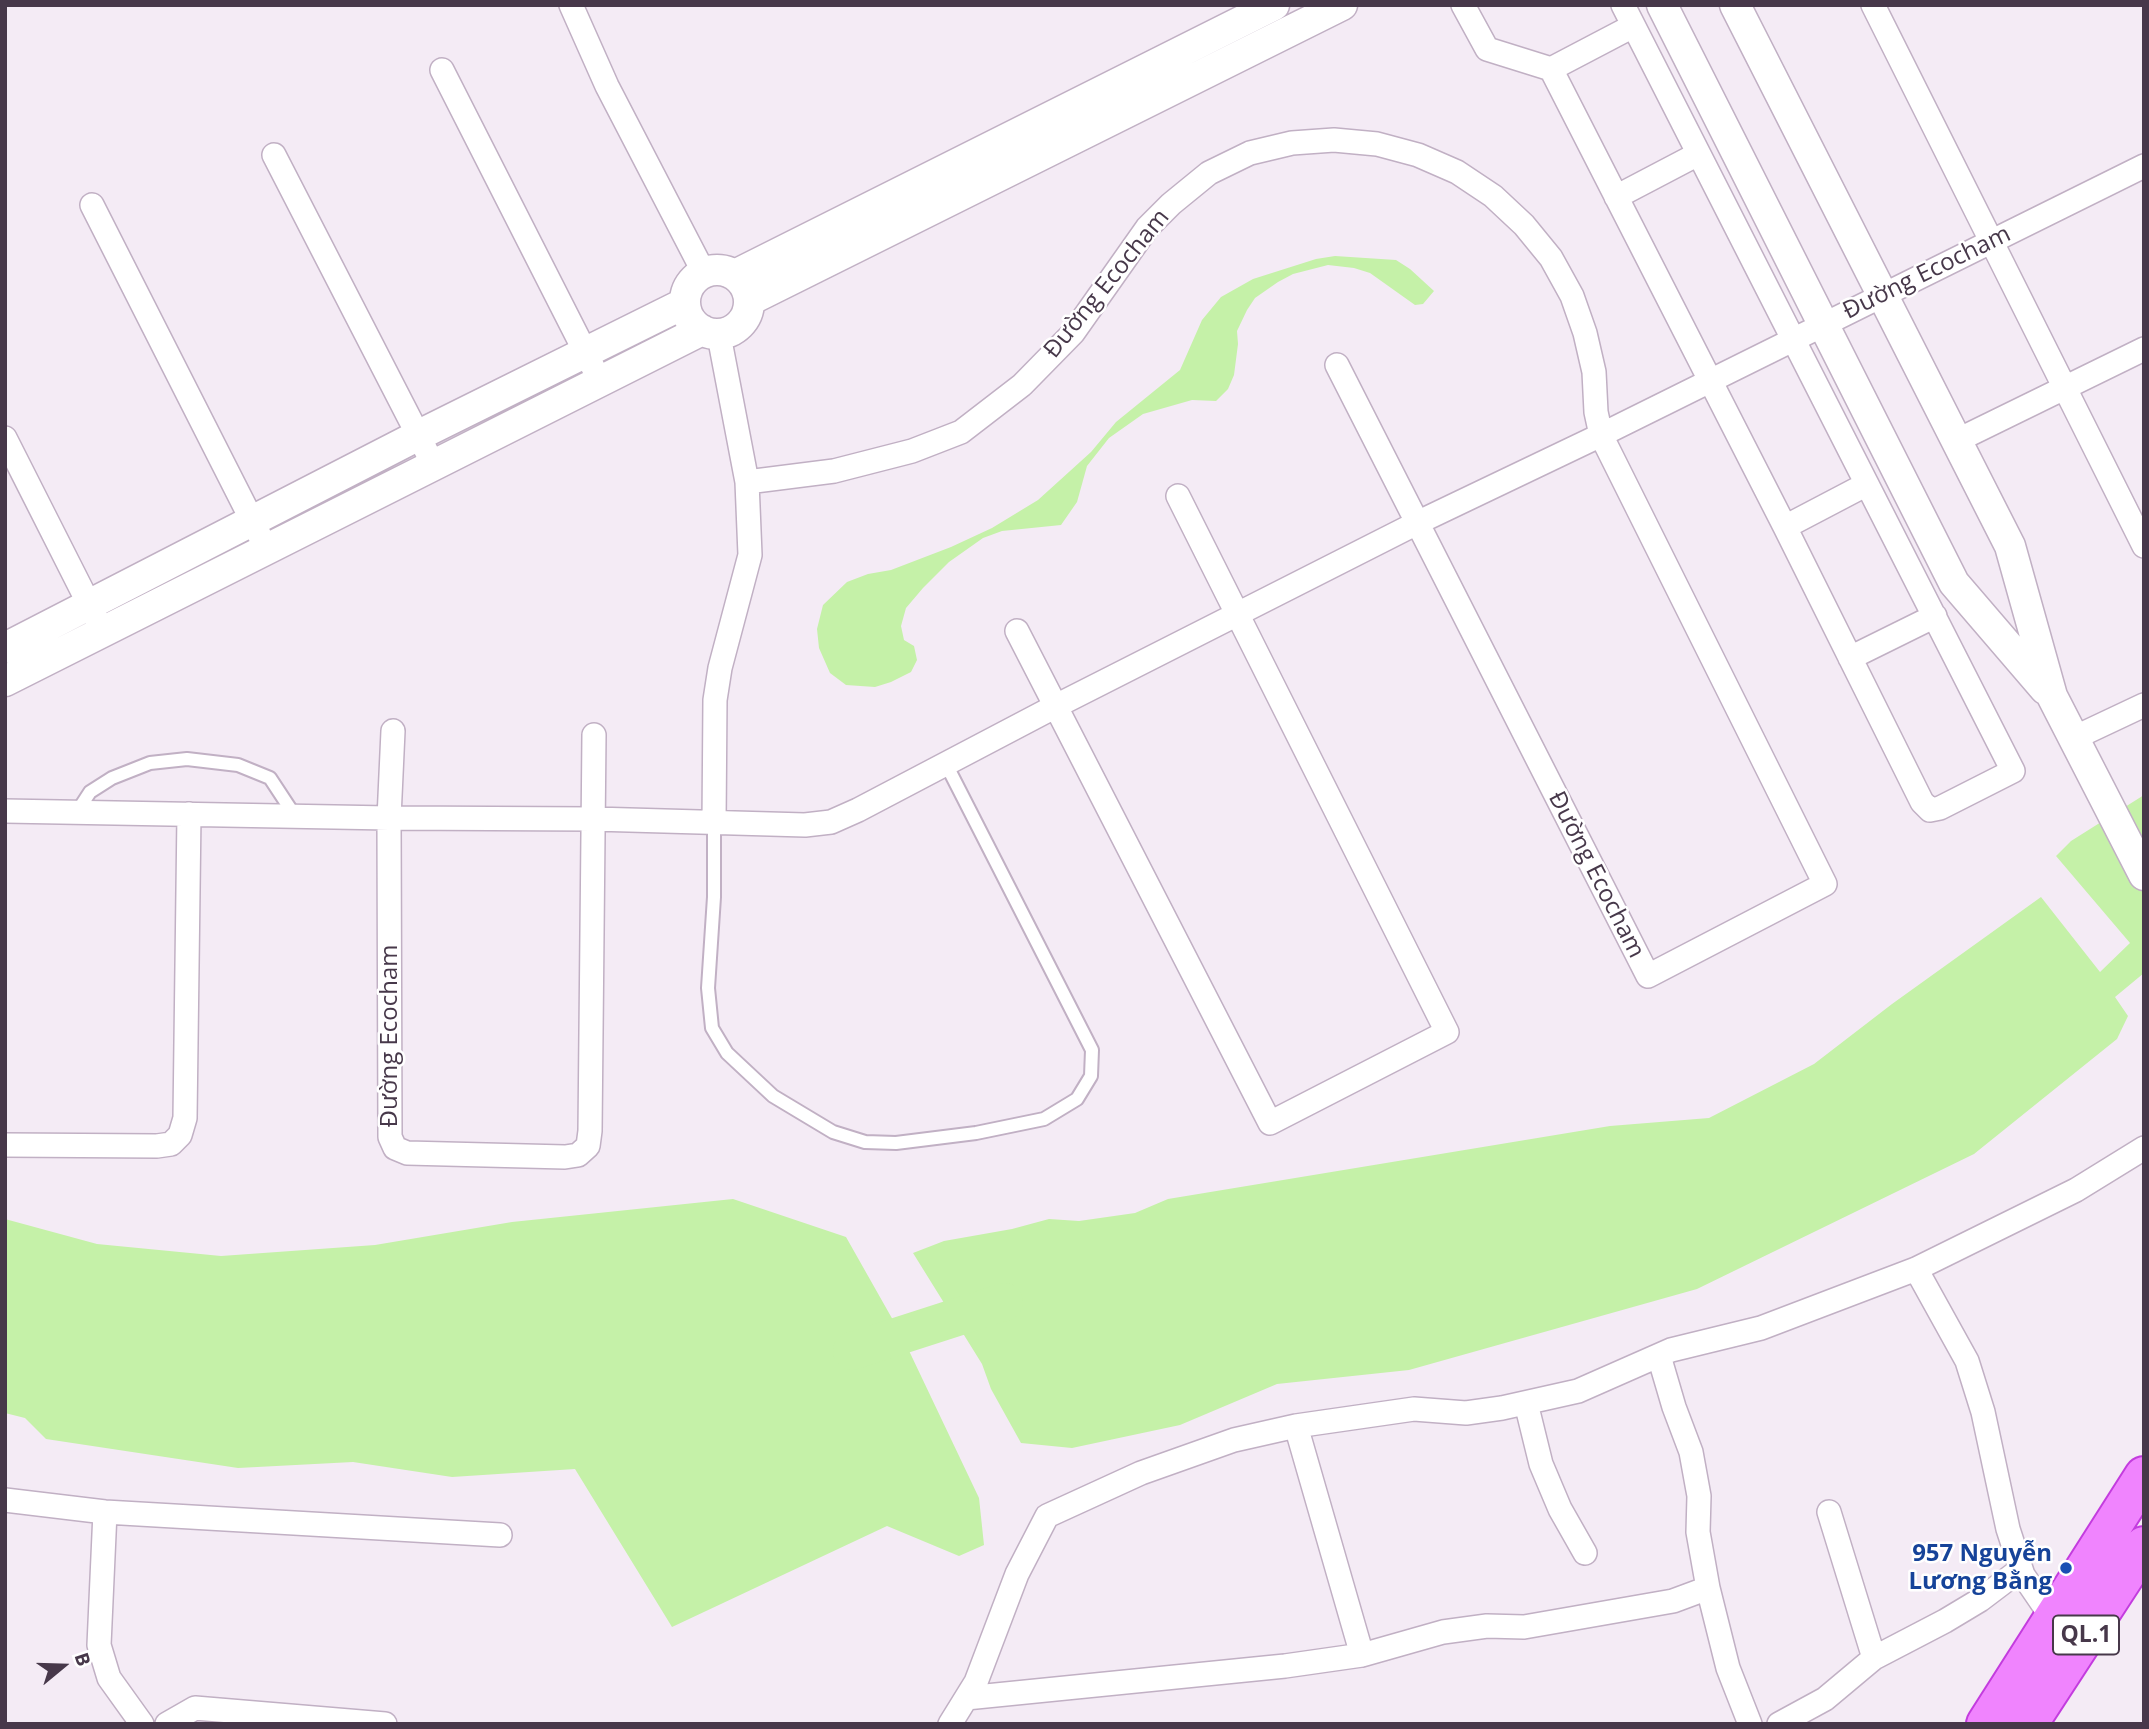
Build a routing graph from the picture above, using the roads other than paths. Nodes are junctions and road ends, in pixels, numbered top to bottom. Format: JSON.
{"nodes":[{"id":1,"x":571,"y":5,"type":"edge"},
{"id":2,"x":1274,"y":5,"type":"edge"},
{"id":3,"x":1342,"y":5,"type":"edge"},
{"id":4,"x":1463,"y":5,"type":"edge"},
{"id":5,"x":1623,"y":5,"type":"edge"},
{"id":6,"x":1662,"y":5,"type":"edge"},
{"id":7,"x":1735,"y":5,"type":"edge"},
{"id":8,"x":1873,"y":5,"type":"edge"},
{"id":9,"x":1633,"y":26,"type":"junction"},
{"id":10,"x":1551,"y":69,"type":"junction"},
{"id":11,"x":442,"y":70,"type":"dead end"},
{"id":12,"x":274,"y":155,"type":"dead end"},
{"id":13,"x":1698,"y":155,"type":"junction"},
{"id":14,"x":2144,"y":166,"type":"edge"},
{"id":15,"x":1616,"y":197,"type":"junction"},
{"id":16,"x":92,"y":205,"type":"dead end"},
{"id":17,"x":1992,"y":241,"type":"junction"},
{"id":18,"x":704,"y":273,"type":"junction"},
{"id":19,"x":735,"y":275,"type":"junction"},
{"id":20,"x":1881,"y":296,"type":"junction"},
{"id":21,"x":750,"y":300,"type":"junction"},
{"id":22,"x":685,"y":303,"type":"junction"},
{"id":23,"x":1823,"y":324,"type":"junction"},
{"id":24,"x":711,"y":338,"type":"junction"},
{"id":25,"x":1793,"y":340,"type":"junction"},
{"id":26,"x":2144,"y":349,"type":"edge"},
{"id":27,"x":585,"y":352,"type":"junction"},
{"id":28,"x":1336,"y":365,"type":"dead end"},
{"id":29,"x":1710,"y":380,"type":"junction"},
{"id":30,"x":600,"y":381,"type":"junction"},
{"id":31,"x":2065,"y":388,"type":"junction"},
{"id":32,"x":419,"y":435,"type":"junction"},
{"id":33,"x":1601,"y":435,"type":"junction"},
{"id":34,"x":5,"y":438,"type":"edge"},
{"id":35,"x":1956,"y":441,"type":"junction"},
{"id":36,"x":433,"y":464,"type":"junction"},
{"id":37,"x":747,"y":482,"type":"junction"},
{"id":38,"x":1867,"y":484,"type":"junction"},
{"id":39,"x":1178,"y":496,"type":"dead end"},
{"id":40,"x":253,"y":522,"type":"junction"},
{"id":41,"x":1417,"y":523,"type":"junction"},
{"id":42,"x":1785,"y":527,"type":"junction"},
{"id":43,"x":2144,"y":546,"type":"edge"},
{"id":44,"x":266,"y":548,"type":"junction"},
{"id":45,"x":90,"y":605,"type":"junction"},
{"id":46,"x":1238,"y":614,"type":"junction"},
{"id":47,"x":1934,"y":616,"type":"junction"},
{"id":48,"x":103,"y":631,"type":"junction"},
{"id":49,"x":1017,"y":631,"type":"dead end"},
{"id":50,"x":5,"y":648,"type":"edge"},
{"id":51,"x":1850,"y":658,"type":"junction"},
{"id":52,"x":5,"y":681,"type":"edge"},
{"id":53,"x":2052,"y":696,"type":"junction"},
{"id":54,"x":2144,"y":705,"type":"edge"},
{"id":55,"x":1056,"y":706,"type":"junction"},
{"id":56,"x":393,"y":731,"type":"dead end"},
{"id":57,"x":594,"y":735,"type":"dead end"},
{"id":58,"x":2074,"y":738,"type":"junction"},
{"id":59,"x":946,"y":764,"type":"junction"},
{"id":60,"x":5,"y":811,"type":"edge"},
{"id":61,"x":77,"y":812,"type":"junction"},
{"id":62,"x":189,"y":814,"type":"junction"},
{"id":63,"x":295,"y":816,"type":"junction"},
{"id":64,"x":390,"y":818,"type":"junction"},
{"id":65,"x":594,"y":819,"type":"junction"},
{"id":66,"x":714,"y":823,"type":"junction"},
{"id":67,"x":2144,"y":875,"type":"edge"},
{"id":68,"x":5,"y":1145,"type":"edge"},
{"id":69,"x":2144,"y":1147,"type":"edge"},
{"id":70,"x":1916,"y":1269,"type":"junction"},
{"id":71,"x":1665,"y":1353,"type":"junction"},
{"id":72,"x":1526,"y":1403,"type":"junction"},
{"id":73,"x":1296,"y":1426,"type":"junction"},
{"id":74,"x":2144,"y":1476,"type":"edge"},
{"id":75,"x":5,"y":1500,"type":"edge"},
{"id":76,"x":1829,"y":1511,"type":"dead end"},
{"id":77,"x":105,"y":1512,"type":"junction"},
{"id":78,"x":500,"y":1535,"type":"dead end"},
{"id":79,"x":2144,"y":1546,"type":"edge"},
{"id":80,"x":1585,"y":1553,"type":"dead end"},
{"id":81,"x":2021,"y":1569,"type":"junction"},
{"id":82,"x":1708,"y":1588,"type":"junction"},
{"id":83,"x":2053,"y":1619,"type":"junction"},
{"id":84,"x":1362,"y":1655,"type":"junction"},
{"id":85,"x":1874,"y":1658,"type":"junction"},
{"id":86,"x":966,"y":1698,"type":"junction"},
{"id":87,"x":142,"y":1724,"type":"edge"},
{"id":88,"x":167,"y":1724,"type":"edge"},
{"id":89,"x":385,"y":1724,"type":"edge"},
{"id":90,"x":950,"y":1724,"type":"edge"},
{"id":91,"x":1750,"y":1724,"type":"edge"},
{"id":92,"x":1779,"y":1724,"type":"edge"},
{"id":93,"x":1986,"y":1724,"type":"edge"},
{"id":94,"x":2028,"y":1724,"type":"edge"}],
"edges":[{"from":1,"to":18,"type":"street"},
{"from":2,"to":19,"type":"street"},
{"from":3,"to":21,"type":"street"},
{"from":4,"to":10,"type":"street"},
{"from":5,"to":9,"type":"street"},
{"from":6,"to":23,"type":"street"},
{"from":7,"to":20,"type":"street"},
{"from":8,"to":17,"type":"street"},
{"from":9,"to":10,"type":"street"},
{"from":9,"to":13,"type":"street"},
{"from":10,"to":15,"type":"street"},
{"from":11,"to":27,"type":"street"},
{"from":12,"to":32,"type":"street"},
{"from":13,"to":15,"type":"street"},
{"from":13,"to":25,"type":"street"},
{"from":14,"to":17,"type":"street","name":"Đường Ecocham"},
{"from":15,"to":29,"type":"street"},
{"from":16,"to":40,"type":"street"},
{"from":17,"to":20,"type":"street","name":"Đường Ecocham"},
{"from":17,"to":31,"type":"street"},
{"from":18,"to":19,"type":"street"},
{"from":18,"to":22,"type":"street"},
{"from":19,"to":21,"type":"street"},
{"from":20,"to":23,"type":"street","name":"Đường Ecocham"},
{"from":20,"to":35,"type":"street"},
{"from":21,"to":24,"type":"street"},
{"from":22,"to":24,"type":"street"},
{"from":22,"to":27,"type":"street"},
{"from":23,"to":25,"type":"street","name":"Đường Ecocham"},
{"from":23,"to":53,"type":"street"},
{"from":24,"to":30,"type":"street"},
{"from":24,"to":37,"type":"street"},
{"from":25,"to":29,"type":"street","name":"Đường Ecocham"},
{"from":25,"to":38,"type":"street"},
{"from":26,"to":31,"type":"street"},
{"from":27,"to":30,"type":"street"},
{"from":27,"to":32,"type":"street"},
{"from":28,"to":41,"type":"street","name":"Đường Ecocham"},
{"from":29,"to":33,"type":"street","name":"Đường Ecocham"},
{"from":29,"to":42,"type":"street"},
{"from":30,"to":36,"type":"street"},
{"from":31,"to":35,"type":"street"},
{"from":31,"to":43,"type":"street"},
{"from":32,"to":36,"type":"street"},
{"from":32,"to":40,"type":"street"},
{"from":33,"to":37,"type":"street","name":"Đường Ecocham"},
{"from":33,"to":41,"type":"street","name":"Đường Ecocham"},
{"from":33,"to":41,"type":"street","name":"Đường Ecocham"},
{"from":34,"to":45,"type":"street"},
{"from":35,"to":53,"type":"street"},
{"from":36,"to":44,"type":"street"},
{"from":37,"to":66,"type":"street"},
{"from":38,"to":42,"type":"street"},
{"from":38,"to":47,"type":"street"},
{"from":39,"to":46,"type":"street"},
{"from":40,"to":44,"type":"street"},
{"from":40,"to":45,"type":"street"},
{"from":41,"to":46,"type":"street","name":"Đường Ecocham"},
{"from":42,"to":51,"type":"street"},
{"from":44,"to":48,"type":"street"},
{"from":45,"to":48,"type":"street"},
{"from":45,"to":50,"type":"street"},
{"from":46,"to":55,"type":"street","name":"Đường Ecocham"},
{"from":46,"to":55,"type":"street"},
{"from":47,"to":51,"type":"street"},
{"from":47,"to":51,"type":"street"},
{"from":48,"to":52,"type":"street"},
{"from":49,"to":55,"type":"street"},
{"from":53,"to":58,"type":"street"},
{"from":54,"to":58,"type":"street"},
{"from":55,"to":59,"type":"street","name":"Đường Ecocham"},
{"from":56,"to":64,"type":"street","name":"Đường Ecocham"},
{"from":57,"to":65,"type":"street","name":"Đường Ecocham"},
{"from":58,"to":67,"type":"street"},
{"from":59,"to":66,"type":"street","name":"Đường Ecocham"},
{"from":59,"to":66,"type":"lane"},
{"from":60,"to":61,"type":"street","name":"Đường Ecocham"},
{"from":61,"to":62,"type":"street","name":"Đường Ecocham"},
{"from":61,"to":63,"type":"lane"},
{"from":62,"to":63,"type":"street","name":"Đường Ecocham"},
{"from":62,"to":68,"type":"street"},
{"from":63,"to":64,"type":"street","name":"Đường Ecocham"},
{"from":64,"to":65,"type":"street","name":"Đường Ecocham"},
{"from":64,"to":65,"type":"street","name":"Đường Ecocham"},
{"from":65,"to":66,"type":"street","name":"Đường Ecocham"},
{"from":69,"to":70,"type":"street"},
{"from":70,"to":71,"type":"street"},
{"from":70,"to":81,"type":"street"},
{"from":71,"to":72,"type":"street"},
{"from":71,"to":82,"type":"street"},
{"from":72,"to":73,"type":"street"},
{"from":72,"to":80,"type":"street"},
{"from":73,"to":84,"type":"street"},
{"from":73,"to":86,"type":"street"},
{"from":74,"to":83,"type":"highway","number":"QL.1"},
{"from":75,"to":77,"type":"street"},
{"from":76,"to":85,"type":"street"},
{"from":77,"to":78,"type":"street"},
{"from":77,"to":87,"type":"street"},
{"from":79,"to":94,"type":"highway","number":"QL.1"},
{"from":81,"to":83,"type":"street"},
{"from":81,"to":85,"type":"street"},
{"from":82,"to":84,"type":"street"},
{"from":82,"to":91,"type":"street"},
{"from":83,"to":93,"type":"highway","number":"QL.1"},
{"from":84,"to":86,"type":"street"},
{"from":85,"to":92,"type":"street"},
{"from":86,"to":90,"type":"street"},
{"from":88,"to":89,"type":"street"}]}
